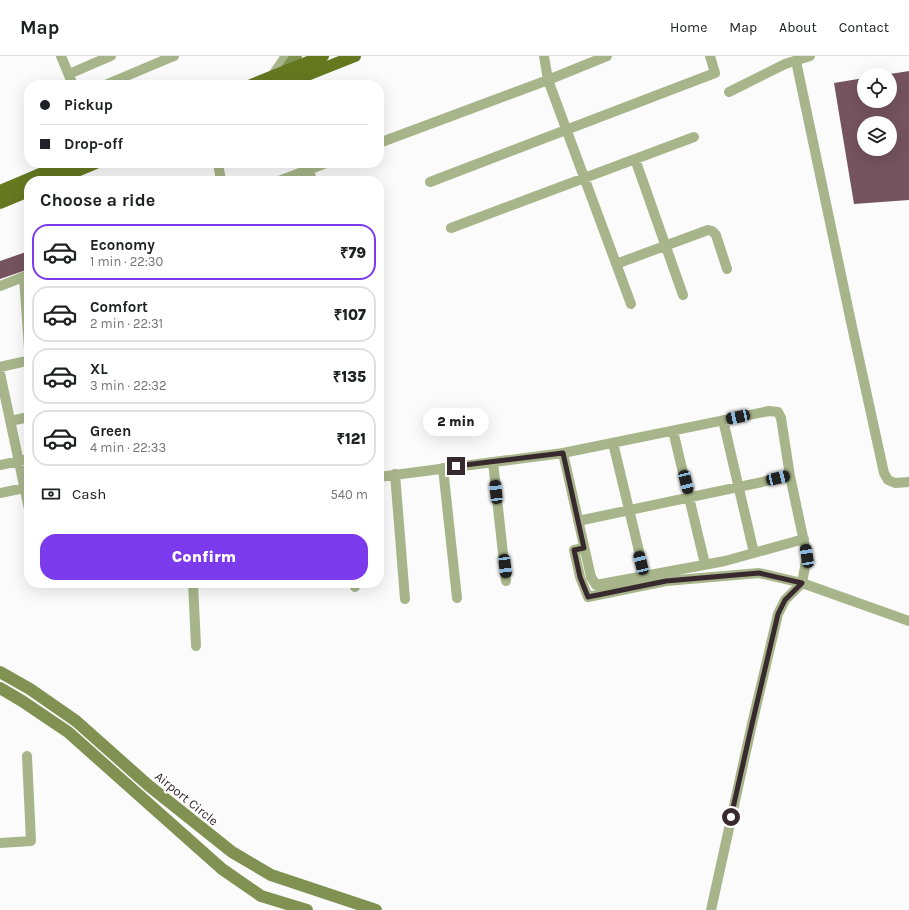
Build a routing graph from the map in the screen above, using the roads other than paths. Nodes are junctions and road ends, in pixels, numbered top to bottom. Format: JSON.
{"nodes":[{"id":1,"x":61,"y":56,"type":"edge"},
{"id":2,"x":111,"y":56,"type":"edge"},
{"id":3,"x":174,"y":56,"type":"edge"},
{"id":4,"x":286,"y":56,"type":"edge"},
{"id":5,"x":296,"y":56,"type":"edge"},
{"id":6,"x":323,"y":56,"type":"edge"},
{"id":7,"x":355,"y":56,"type":"edge"},
{"id":8,"x":544,"y":56,"type":"edge"},
{"id":9,"x":606,"y":56,"type":"edge"},
{"id":10,"x":710,"y":56,"type":"edge"},
{"id":11,"x":810,"y":56,"type":"edge"},
{"id":12,"x":161,"y":58,"type":"edge"},
{"id":13,"x":796,"y":60,"type":"junction"},
{"id":14,"x":286,"y":70,"type":"junction"},
{"id":15,"x":68,"y":74,"type":"junction"},
{"id":16,"x":71,"y":80,"type":"edge"},
{"id":17,"x":115,"y":80,"type":"edge"},
{"id":18,"x":274,"y":80,"type":"edge"},
{"id":19,"x":275,"y":80,"type":"edge"},
{"id":20,"x":295,"y":80,"type":"edge"},
{"id":21,"x":548,"y":80,"type":"junction"},
{"id":22,"x":729,"y":92,"type":"dead end"},
{"id":23,"x":566,"y":129,"type":"junction"},
{"id":24,"x":694,"y":137,"type":"dead end"},
{"id":25,"x":384,"y":141,"type":"edge"},
{"id":26,"x":635,"y":160,"type":"junction"},
{"id":27,"x":54,"y":168,"type":"edge"},
{"id":28,"x":84,"y":168,"type":"edge"},
{"id":29,"x":314,"y":168,"type":"edge"},
{"id":30,"x":309,"y":170,"type":"junction"},
{"id":31,"x":35,"y":176,"type":"edge"},
{"id":32,"x":65,"y":176,"type":"edge"},
{"id":33,"x":293,"y":176,"type":"edge"},
{"id":34,"x":311,"y":176,"type":"edge"},
{"id":35,"x":585,"y":179,"type":"junction"},
{"id":36,"x":24,"y":181,"type":"edge"},
{"id":37,"x":430,"y":182,"type":"dead end"},
{"id":38,"x":0,"y":191,"type":"edge"},
{"id":39,"x":24,"y":193,"type":"edge"},
{"id":40,"x":0,"y":203,"type":"edge"},
{"id":41,"x":451,"y":228,"type":"dead end"},
{"id":42,"x":666,"y":247,"type":"junction"},
{"id":43,"x":616,"y":264,"type":"junction"},
{"id":44,"x":728,"y":269,"type":"dead end"},
{"id":45,"x":24,"y":277,"type":"edge"},
{"id":46,"x":0,"y":286,"type":"edge"},
{"id":47,"x":684,"y":295,"type":"dead end"},
{"id":48,"x":631,"y":304,"type":"dead end"},
{"id":49,"x":24,"y":362,"type":"edge"},
{"id":50,"x":0,"y":367,"type":"edge"},
{"id":51,"x":0,"y":373,"type":"edge"},
{"id":52,"x":24,"y":418,"type":"edge"},
{"id":53,"x":723,"y":420,"type":"junction"},
{"id":54,"x":10,"y":421,"type":"junction"},
{"id":55,"x":673,"y":431,"type":"junction"},
{"id":56,"x":613,"y":443,"type":"junction"},
{"id":57,"x":563,"y":453,"type":"junction"},
{"id":58,"x":24,"y":460,"type":"edge"},
{"id":59,"x":493,"y":462,"type":"junction"},
{"id":60,"x":0,"y":465,"type":"edge"},
{"id":61,"x":443,"y":468,"type":"junction"},
{"id":62,"x":395,"y":474,"type":"junction"},
{"id":63,"x":384,"y":476,"type":"edge"},
{"id":64,"x":790,"y":476,"type":"junction"},
{"id":65,"x":909,"y":482,"type":"edge"},
{"id":66,"x":738,"y":487,"type":"junction"},
{"id":67,"x":24,"y":489,"type":"edge"},
{"id":68,"x":0,"y":493,"type":"edge"},
{"id":69,"x":690,"y":497,"type":"junction"},
{"id":70,"x":629,"y":510,"type":"junction"},
{"id":71,"x":578,"y":521,"type":"junction"},
{"id":72,"x":804,"y":539,"type":"junction"},
{"id":73,"x":584,"y":548,"type":"junction"},
{"id":74,"x":754,"y":553,"type":"junction"},
{"id":75,"x":705,"y":564,"type":"junction"},
{"id":76,"x":644,"y":576,"type":"junction"},
{"id":77,"x":506,"y":581,"type":"dead end"},
{"id":78,"x":802,"y":583,"type":"junction"},
{"id":79,"x":193,"y":588,"type":"edge"},
{"id":80,"x":457,"y":598,"type":"dead end"},
{"id":81,"x":404,"y":599,"type":"dead end"},
{"id":82,"x":909,"y":621,"type":"edge"},
{"id":83,"x":196,"y":646,"type":"dead end"},
{"id":84,"x":0,"y":672,"type":"edge"},
{"id":85,"x":0,"y":688,"type":"edge"},
{"id":86,"x":27,"y":756,"type":"dead end"},
{"id":87,"x":0,"y":843,"type":"edge"},
{"id":88,"x":308,"y":910,"type":"edge"},
{"id":89,"x":376,"y":910,"type":"edge"},
{"id":90,"x":711,"y":910,"type":"edge"}],
"edges":[{"from":1,"to":15,"type":"street"},
{"from":2,"to":15,"type":"street"},
{"from":3,"to":12,"type":"street"},
{"from":4,"to":18,"type":"street"},
{"from":5,"to":14,"type":"main road"},
{"from":6,"to":14,"type":"main road"},
{"from":7,"to":20,"type":"main road"},
{"from":8,"to":21,"type":"street"},
{"from":9,"to":21,"type":"street"},
{"from":10,"to":23,"type":"street"},
{"from":11,"to":13,"type":"street"},
{"from":12,"to":17,"type":"street"},
{"from":13,"to":22,"type":"street"},
{"from":13,"to":65,"type":"street"},
{"from":14,"to":19,"type":"main road"},
{"from":15,"to":16,"type":"street"},
{"from":21,"to":23,"type":"street"},
{"from":21,"to":25,"type":"street"},
{"from":23,"to":35,"type":"street"},
{"from":23,"to":37,"type":"street"},
{"from":24,"to":26,"type":"street"},
{"from":26,"to":35,"type":"street"},
{"from":26,"to":42,"type":"street"},
{"from":27,"to":31,"type":"main road"},
{"from":28,"to":32,"type":"main road"},
{"from":29,"to":30,"type":"street"},
{"from":30,"to":33,"type":"street"},
{"from":30,"to":34,"type":"street"},
{"from":35,"to":41,"type":"street"},
{"from":35,"to":43,"type":"street"},
{"from":36,"to":38,"type":"main road"},
{"from":39,"to":40,"type":"main road"},
{"from":42,"to":43,"type":"street"},
{"from":42,"to":44,"type":"street"},
{"from":42,"to":47,"type":"street"},
{"from":43,"to":48,"type":"street"},
{"from":45,"to":46,"type":"street"},
{"from":49,"to":50,"type":"street"},
{"from":51,"to":54,"type":"street"},
{"from":52,"to":54,"type":"street"},
{"from":53,"to":55,"type":"street"},
{"from":53,"to":64,"type":"street"},
{"from":53,"to":66,"type":"street"},
{"from":54,"to":58,"type":"street"},
{"from":55,"to":56,"type":"street"},
{"from":55,"to":69,"type":"street"},
{"from":56,"to":57,"type":"street"},
{"from":56,"to":70,"type":"street"},
{"from":57,"to":59,"type":"street"},
{"from":57,"to":71,"type":"street"},
{"from":58,"to":60,"type":"street"},
{"from":59,"to":61,"type":"street"},
{"from":59,"to":77,"type":"street"},
{"from":61,"to":62,"type":"street"},
{"from":61,"to":80,"type":"street"},
{"from":62,"to":63,"type":"street"},
{"from":62,"to":81,"type":"street"},
{"from":64,"to":66,"type":"street"},
{"from":64,"to":72,"type":"street"},
{"from":66,"to":69,"type":"street"},
{"from":66,"to":74,"type":"street"},
{"from":67,"to":68,"type":"street"},
{"from":69,"to":70,"type":"street"},
{"from":69,"to":75,"type":"street"},
{"from":70,"to":71,"type":"street"},
{"from":70,"to":76,"type":"street"},
{"from":71,"to":73,"type":"street"},
{"from":72,"to":74,"type":"street"},
{"from":72,"to":78,"type":"street"},
{"from":73,"to":76,"type":"street"},
{"from":73,"to":78,"type":"street"},
{"from":74,"to":75,"type":"street"},
{"from":75,"to":76,"type":"street"},
{"from":78,"to":82,"type":"street"},
{"from":78,"to":90,"type":"street"},
{"from":79,"to":83,"type":"street"},
{"from":84,"to":89,"type":"main road","name":"Airport Circle"},
{"from":85,"to":88,"type":"main road"},
{"from":86,"to":87,"type":"street"}]}
